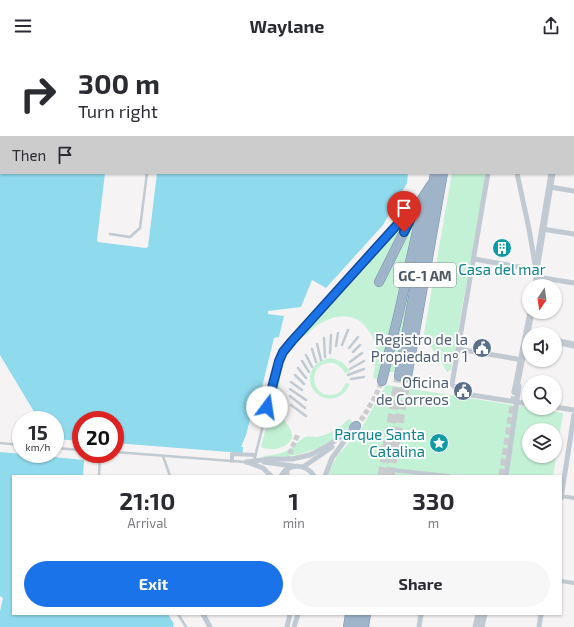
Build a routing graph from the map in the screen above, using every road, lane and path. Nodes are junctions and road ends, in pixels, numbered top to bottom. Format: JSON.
{"nodes":[{"id":1,"x":147,"y":174,"type":"edge"},
{"id":2,"x":443,"y":174,"type":"edge"},
{"id":3,"x":446,"y":174,"type":"edge"},
{"id":4,"x":488,"y":174,"type":"edge"},
{"id":5,"x":517,"y":174,"type":"edge"},
{"id":6,"x":552,"y":174,"type":"edge"},
{"id":7,"x":434,"y":177,"type":"edge"},
{"id":8,"x":550,"y":187,"type":"junction"},
{"id":9,"x":574,"y":191,"type":"edge"},
{"id":10,"x":435,"y":197,"type":"junction"},
{"id":11,"x":416,"y":208,"type":"junction"},
{"id":12,"x":542,"y":229,"type":"junction"},
{"id":13,"x":110,"y":234,"type":"dead end"},
{"id":14,"x":574,"y":234,"type":"edge"},
{"id":15,"x":474,"y":259,"type":"junction"},
{"id":16,"x":537,"y":274,"type":"junction"},
{"id":17,"x":537,"y":279,"type":"edge"},
{"id":18,"x":379,"y":282,"type":"dead end"},
{"id":19,"x":574,"y":283,"type":"edge"},
{"id":20,"x":348,"y":330,"type":"dead end"},
{"id":21,"x":338,"y":333,"type":"dead end"},
{"id":22,"x":331,"y":335,"type":"dead end"},
{"id":23,"x":358,"y":337,"type":"dead end"},
{"id":24,"x":324,"y":338,"type":"dead end"},
{"id":25,"x":562,"y":343,"type":"edge"},
{"id":26,"x":317,"y":344,"type":"dead end"},
{"id":27,"x":342,"y":345,"type":"dead end"},
{"id":28,"x":360,"y":345,"type":"dead end"},
{"id":29,"x":574,"y":345,"type":"edge"},
{"id":30,"x":336,"y":346,"type":"dead end"},
{"id":31,"x":349,"y":348,"type":"dead end"},
{"id":32,"x":312,"y":349,"type":"dead end"},
{"id":33,"x":458,"y":349,"type":"junction"},
{"id":34,"x":353,"y":352,"type":"dead end"},
{"id":35,"x":330,"y":353,"type":"dead end"},
{"id":36,"x":362,"y":353,"type":"dead end"},
{"id":37,"x":306,"y":355,"type":"dead end"},
{"id":38,"x":522,"y":355,"type":"edge"},
{"id":39,"x":325,"y":357,"type":"dead end"},
{"id":40,"x":321,"y":360,"type":"dead end"},
{"id":41,"x":302,"y":361,"type":"dead end"},
{"id":42,"x":364,"y":361,"type":"dead end"},
{"id":43,"x":520,"y":361,"type":"junction"},
{"id":44,"x":316,"y":362,"type":"dead end"},
{"id":45,"x":350,"y":362,"type":"dead end"},
{"id":46,"x":312,"y":367,"type":"dead end"},
{"id":47,"x":298,"y":368,"type":"dead end"},
{"id":48,"x":350,"y":369,"type":"dead end"},
{"id":49,"x":364,"y":369,"type":"dead end"},
{"id":50,"x":309,"y":372,"type":"dead end"},
{"id":51,"x":295,"y":375,"type":"dead end"},
{"id":52,"x":348,"y":375,"type":"dead end"},
{"id":53,"x":403,"y":376,"type":"tunnel mouth"},
{"id":54,"x":364,"y":377,"type":"dead end"},
{"id":55,"x":306,"y":378,"type":"dead end"},
{"id":56,"x":351,"y":379,"type":"dead end"},
{"id":57,"x":382,"y":380,"type":"tunnel mouth"},
{"id":58,"x":292,"y":382,"type":"dead end"},
{"id":59,"x":304,"y":384,"type":"dead end"},
{"id":60,"x":290,"y":389,"type":"dead end"},
{"id":61,"x":302,"y":390,"type":"dead end"},
{"id":62,"x":515,"y":392,"type":"tunnel mouth"},
{"id":63,"x":290,"y":396,"type":"dead end"},
{"id":64,"x":306,"y":400,"type":"dead end"},
{"id":65,"x":517,"y":402,"type":"junction"},
{"id":66,"x":522,"y":403,"type":"edge"},
{"id":67,"x":290,"y":404,"type":"dead end"},
{"id":68,"x":305,"y":408,"type":"dead end"},
{"id":69,"x":562,"y":408,"type":"edge"},
{"id":70,"x":574,"y":410,"type":"edge"},
{"id":71,"x":574,"y":415,"type":"edge"},
{"id":72,"x":306,"y":416,"type":"dead end"},
{"id":73,"x":355,"y":427,"type":"junction"},
{"id":74,"x":0,"y":443,"type":"edge"},
{"id":75,"x":12,"y":444,"type":"edge"},
{"id":76,"x":124,"y":453,"type":"edge"},
{"id":77,"x":163,"y":456,"type":"junction"},
{"id":78,"x":254,"y":458,"type":"junction"},
{"id":79,"x":232,"y":461,"type":"junction"},
{"id":80,"x":246,"y":462,"type":"junction"},
{"id":81,"x":100,"y":463,"type":"edge"},
{"id":82,"x":293,"y":466,"type":"junction"},
{"id":83,"x":303,"y":467,"type":"junction"},
{"id":84,"x":392,"y":470,"type":"dead end"},
{"id":85,"x":99,"y":475,"type":"edge"},
{"id":86,"x":170,"y":475,"type":"edge"},
{"id":87,"x":270,"y":475,"type":"edge"},
{"id":88,"x":282,"y":475,"type":"edge"},
{"id":89,"x":313,"y":475,"type":"edge"},
{"id":90,"x":325,"y":475,"type":"edge"},
{"id":91,"x":440,"y":475,"type":"edge"},
{"id":92,"x":506,"y":475,"type":"edge"},
{"id":93,"x":562,"y":491,"type":"edge"},
{"id":94,"x":562,"y":497,"type":"edge"},
{"id":95,"x":574,"y":498,"type":"edge"},
{"id":96,"x":562,"y":581,"type":"edge"},
{"id":97,"x":574,"y":583,"type":"edge"},
{"id":98,"x":179,"y":615,"type":"edge"},
{"id":99,"x":204,"y":615,"type":"edge"},
{"id":100,"x":290,"y":615,"type":"edge"},
{"id":101,"x":298,"y":615,"type":"edge"},
{"id":102,"x":350,"y":615,"type":"edge"},
{"id":103,"x":358,"y":615,"type":"edge"},
{"id":104,"x":366,"y":615,"type":"edge"},
{"id":105,"x":420,"y":615,"type":"edge"},
{"id":106,"x":479,"y":615,"type":"edge"},
{"id":107,"x":484,"y":615,"type":"edge"},
{"id":108,"x":541,"y":615,"type":"edge"},
{"id":109,"x":186,"y":627,"type":"edge"},
{"id":110,"x":210,"y":627,"type":"edge"},
{"id":111,"x":287,"y":627,"type":"edge"},
{"id":112,"x":294,"y":627,"type":"edge"},
{"id":113,"x":348,"y":627,"type":"edge"},
{"id":114,"x":356,"y":627,"type":"edge"},
{"id":115,"x":364,"y":627,"type":"edge"},
{"id":116,"x":418,"y":627,"type":"edge"},
{"id":117,"x":476,"y":627,"type":"edge"},
{"id":118,"x":482,"y":627,"type":"edge"},
{"id":119,"x":539,"y":627,"type":"edge"}],
"edges":[{"from":1,"to":13,"type":"lane"},
{"from":2,"to":10,"type":"highway","number":"GC-1 AM"},
{"from":3,"to":10,"type":"highway"},
{"from":4,"to":15,"type":"street"},
{"from":5,"to":16,"type":"street"},
{"from":6,"to":8,"type":"street"},
{"from":7,"to":10,"type":"highway","number":"GC-1 AM"},
{"from":7,"to":11,"type":"highway"},
{"from":8,"to":9,"type":"street"},
{"from":8,"to":12,"type":"street"},
{"from":10,"to":53,"type":"highway","number":"GC-1 AM"},
{"from":10,"to":57,"type":"highway"},
{"from":11,"to":18,"type":"highway"},
{"from":11,"to":78,"type":"lane"},
{"from":12,"to":14,"type":"street"},
{"from":12,"to":16,"type":"street"},
{"from":15,"to":16,"type":"street"},
{"from":15,"to":33,"type":"street"},
{"from":16,"to":17,"type":"street"},
{"from":16,"to":19,"type":"street"},
{"from":20,"to":27,"type":"lane"},
{"from":21,"to":30,"type":"lane"},
{"from":22,"to":35,"type":"lane"},
{"from":23,"to":31,"type":"lane"},
{"from":24,"to":39,"type":"lane"},
{"from":25,"to":29,"type":"street"},
{"from":26,"to":40,"type":"lane"},
{"from":28,"to":34,"type":"lane"},
{"from":32,"to":44,"type":"lane"},
{"from":33,"to":43,"type":"street"},
{"from":33,"to":65,"type":"street"},
{"from":36,"to":45,"type":"lane"},
{"from":37,"to":46,"type":"lane"},
{"from":38,"to":43,"type":"street"},
{"from":41,"to":50,"type":"lane"},
{"from":42,"to":48,"type":"lane"},
{"from":43,"to":62,"type":"street"},
{"from":43,"to":65,"type":"street"},
{"from":47,"to":55,"type":"lane"},
{"from":49,"to":52,"type":"lane"},
{"from":51,"to":59,"type":"lane"},
{"from":54,"to":56,"type":"lane"},
{"from":58,"to":61,"type":"lane"},
{"from":60,"to":64,"type":"lane"},
{"from":63,"to":68,"type":"lane"},
{"from":65,"to":66,"type":"street"},
{"from":65,"to":92,"type":"street"},
{"from":67,"to":72,"type":"lane"},
{"from":69,"to":70,"type":"street"},
{"from":71,"to":93,"type":"street"},
{"from":73,"to":78,"type":"street"},
{"from":73,"to":83,"type":"street"},
{"from":73,"to":90,"type":"street"},
{"from":74,"to":75,"type":"lane"},
{"from":76,"to":77,"type":"lane"},
{"from":77,"to":79,"type":"lane"},
{"from":77,"to":86,"type":"lane"},
{"from":78,"to":79,"type":"street"},
{"from":78,"to":80,"type":"street"},
{"from":79,"to":80,"type":"lane"},
{"from":80,"to":82,"type":"street"},
{"from":80,"to":87,"type":"street"},
{"from":81,"to":85,"type":"lane"},
{"from":82,"to":83,"type":"street"},
{"from":82,"to":88,"type":"street"},
{"from":83,"to":89,"type":"street"},
{"from":84,"to":91,"type":"street"},
{"from":94,"to":95,"type":"street"},
{"from":96,"to":97,"type":"street"},
{"from":98,"to":109,"type":"lane"},
{"from":99,"to":110,"type":"street"},
{"from":100,"to":111,"type":"street"},
{"from":101,"to":112,"type":"street"},
{"from":102,"to":113,"type":"highway"},
{"from":103,"to":114,"type":"highway"},
{"from":104,"to":115,"type":"highway"},
{"from":105,"to":116,"type":"street"},
{"from":106,"to":117,"type":"street"},
{"from":107,"to":118,"type":"street"},
{"from":108,"to":119,"type":"street"}]}
